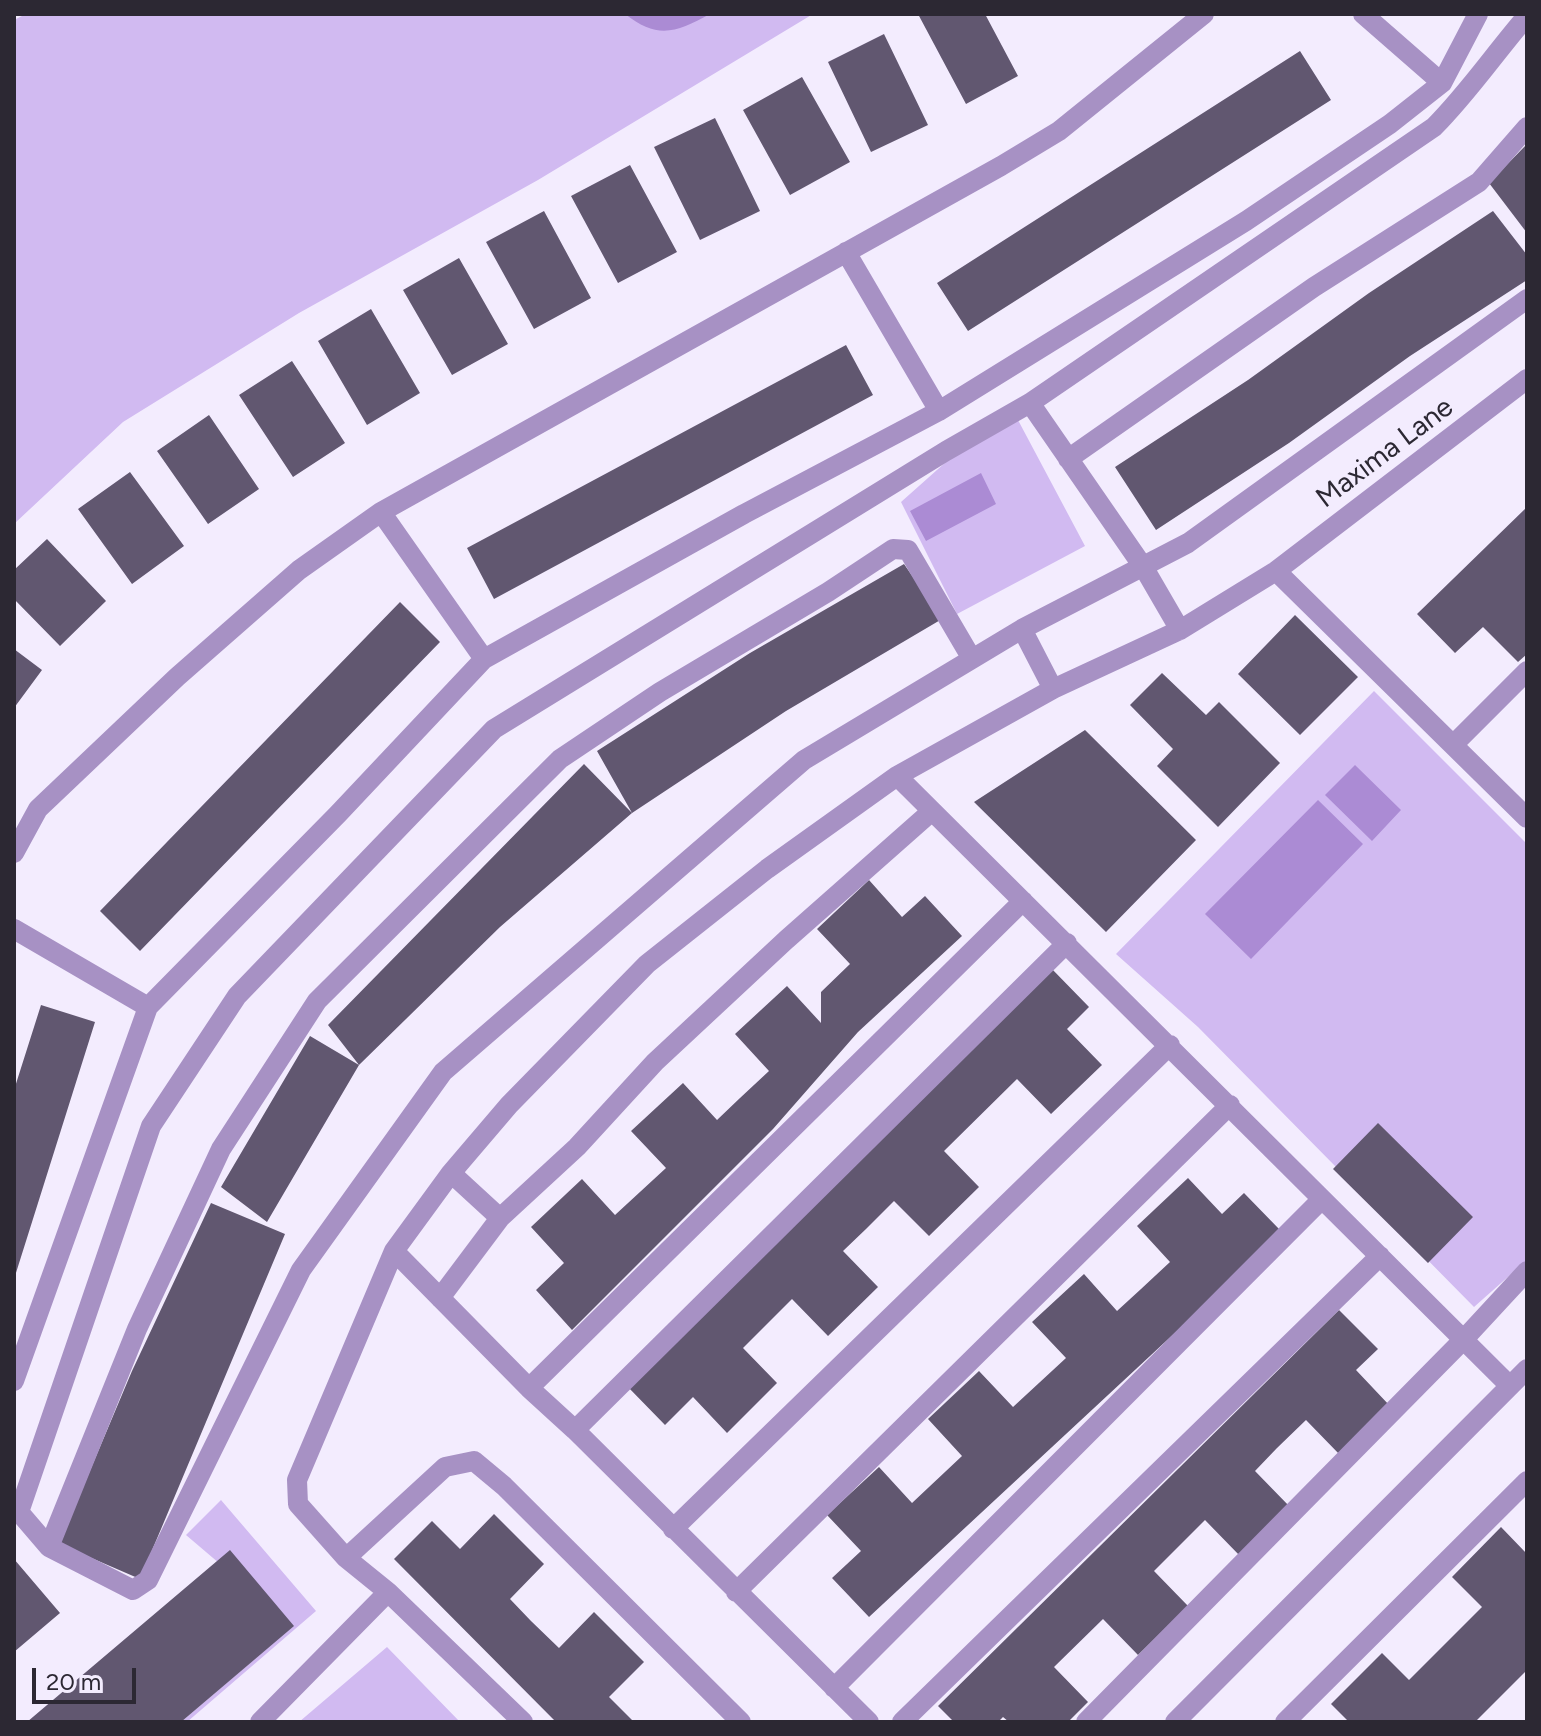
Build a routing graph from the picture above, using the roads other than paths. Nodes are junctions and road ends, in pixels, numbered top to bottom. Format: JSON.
{"nodes":[{"id":1,"x":1204,"y":14,"type":"edge"},
{"id":2,"x":1363,"y":14,"type":"edge"},
{"id":3,"x":1478,"y":14,"type":"edge"},
{"id":4,"x":1527,"y":16,"type":"edge"},
{"id":5,"x":1442,"y":83,"type":"junction"},
{"id":6,"x":1527,"y":127,"type":"edge"},
{"id":7,"x":846,"y":252,"type":"junction"},
{"id":8,"x":1527,"y":299,"type":"edge"},
{"id":9,"x":1527,"y":379,"type":"edge"},
{"id":10,"x":1030,"y":403,"type":"junction"},
{"id":11,"x":939,"y":411,"type":"junction"},
{"id":12,"x":1068,"y":459,"type":"junction"},
{"id":13,"x":381,"y":512,"type":"junction"},
{"id":14,"x":1144,"y":568,"type":"junction"},
{"id":15,"x":1276,"y":571,"type":"junction"},
{"id":16,"x":1022,"y":629,"type":"junction"},
{"id":17,"x":1180,"y":630,"type":"junction"},
{"id":18,"x":484,"y":659,"type":"junction"},
{"id":19,"x":972,"y":659,"type":"junction"},
{"id":20,"x":1527,"y":671,"type":"edge"},
{"id":21,"x":1053,"y":689,"type":"junction"},
{"id":22,"x":1453,"y":745,"type":"junction"},
{"id":23,"x":897,"y":776,"type":"junction"},
{"id":24,"x":932,"y":811,"type":"junction"},
{"id":25,"x":1526,"y":815,"type":"edge"},
{"id":26,"x":14,"y":853,"type":"edge"},
{"id":27,"x":1023,"y":901,"type":"junction"},
{"id":28,"x":14,"y":929,"type":"edge"},
{"id":29,"x":1067,"y":943,"type":"junction"},
{"id":30,"x":148,"y":1007,"type":"junction"},
{"id":31,"x":1170,"y":1045,"type":"junction"},
{"id":32,"x":1230,"y":1105,"type":"junction"},
{"id":33,"x":451,"y":1173,"type":"junction"},
{"id":34,"x":1322,"y":1199,"type":"junction"},
{"id":35,"x":500,"y":1218,"type":"junction"},
{"id":36,"x":394,"y":1251,"type":"junction"},
{"id":37,"x":1380,"y":1256,"type":"junction"},
{"id":38,"x":1527,"y":1271,"type":"edge"},
{"id":39,"x":440,"y":1298,"type":"junction"},
{"id":40,"x":1465,"y":1338,"type":"junction"},
{"id":41,"x":1527,"y":1369,"type":"edge"},
{"id":42,"x":14,"y":1381,"type":"edge"},
{"id":43,"x":1510,"y":1386,"type":"junction"},
{"id":44,"x":529,"y":1388,"type":"junction"},
{"id":45,"x":575,"y":1430,"type":"junction"},
{"id":46,"x":1527,"y":1481,"type":"edge"},
{"id":47,"x":673,"y":1529,"type":"junction"},
{"id":48,"x":49,"y":1547,"type":"junction"},
{"id":49,"x":346,"y":1558,"type":"junction"},
{"id":50,"x":388,"y":1592,"type":"junction"},
{"id":51,"x":736,"y":1592,"type":"junction"},
{"id":52,"x":834,"y":1688,"type":"junction"},
{"id":53,"x":260,"y":1722,"type":"edge"},
{"id":54,"x":523,"y":1722,"type":"edge"},
{"id":55,"x":741,"y":1722,"type":"edge"},
{"id":56,"x":869,"y":1722,"type":"edge"},
{"id":57,"x":902,"y":1722,"type":"edge"},
{"id":58,"x":1086,"y":1722,"type":"edge"},
{"id":59,"x":1175,"y":1722,"type":"edge"},
{"id":60,"x":1285,"y":1722,"type":"edge"}],
"edges":[{"from":1,"to":7,"type":"street"},
{"from":2,"to":5,"type":"street"},
{"from":3,"to":5,"type":"street"},
{"from":4,"to":10,"type":"street"},
{"from":5,"to":11,"type":"street"},
{"from":6,"to":12,"type":"street"},
{"from":7,"to":11,"type":"street"},
{"from":7,"to":13,"type":"street"},
{"from":8,"to":14,"type":"street"},
{"from":9,"to":15,"type":"street","name":"Maxima Lane"},
{"from":10,"to":12,"type":"street"},
{"from":10,"to":48,"type":"street"},
{"from":11,"to":18,"type":"street"},
{"from":12,"to":14,"type":"street"},
{"from":13,"to":18,"type":"street"},
{"from":13,"to":26,"type":"street"},
{"from":14,"to":16,"type":"street"},
{"from":14,"to":17,"type":"street"},
{"from":15,"to":17,"type":"street","name":"Maxima Lane"},
{"from":15,"to":22,"type":"street"},
{"from":16,"to":19,"type":"street"},
{"from":16,"to":21,"type":"street"},
{"from":17,"to":21,"type":"street","name":"Maxima Lane"},
{"from":18,"to":30,"type":"street"},
{"from":19,"to":48,"type":"street"},
{"from":19,"to":48,"type":"street"},
{"from":20,"to":22,"type":"street"},
{"from":21,"to":23,"type":"street","name":"Maxima Lane"},
{"from":22,"to":25,"type":"street"},
{"from":23,"to":24,"type":"street"},
{"from":23,"to":33,"type":"street","name":"Maxima Lane"},
{"from":24,"to":27,"type":"street"},
{"from":24,"to":35,"type":"street"},
{"from":27,"to":29,"type":"street"},
{"from":27,"to":44,"type":"street"},
{"from":28,"to":30,"type":"street"},
{"from":29,"to":31,"type":"street"},
{"from":29,"to":45,"type":"street"},
{"from":30,"to":42,"type":"street"},
{"from":31,"to":32,"type":"street"},
{"from":31,"to":47,"type":"street"},
{"from":32,"to":34,"type":"street"},
{"from":32,"to":51,"type":"street"},
{"from":33,"to":35,"type":"street"},
{"from":33,"to":36,"type":"street","name":"Maxima Lane"},
{"from":34,"to":37,"type":"street"},
{"from":34,"to":52,"type":"street"},
{"from":35,"to":39,"type":"street"},
{"from":36,"to":39,"type":"street"},
{"from":36,"to":49,"type":"street","name":"Maxima Lane"},
{"from":37,"to":40,"type":"street"},
{"from":37,"to":57,"type":"street"},
{"from":38,"to":40,"type":"street"},
{"from":39,"to":44,"type":"street"},
{"from":40,"to":43,"type":"street"},
{"from":40,"to":58,"type":"street"},
{"from":41,"to":43,"type":"street"},
{"from":43,"to":59,"type":"street"},
{"from":44,"to":45,"type":"street"},
{"from":45,"to":47,"type":"street"},
{"from":46,"to":60,"type":"street"},
{"from":47,"to":51,"type":"street"},
{"from":49,"to":50,"type":"street","name":"Maxima Lane"},
{"from":49,"to":55,"type":"street"},
{"from":50,"to":53,"type":"street"},
{"from":50,"to":54,"type":"street","name":"Maxima Lane"},
{"from":51,"to":52,"type":"street"},
{"from":52,"to":56,"type":"street"}]}
